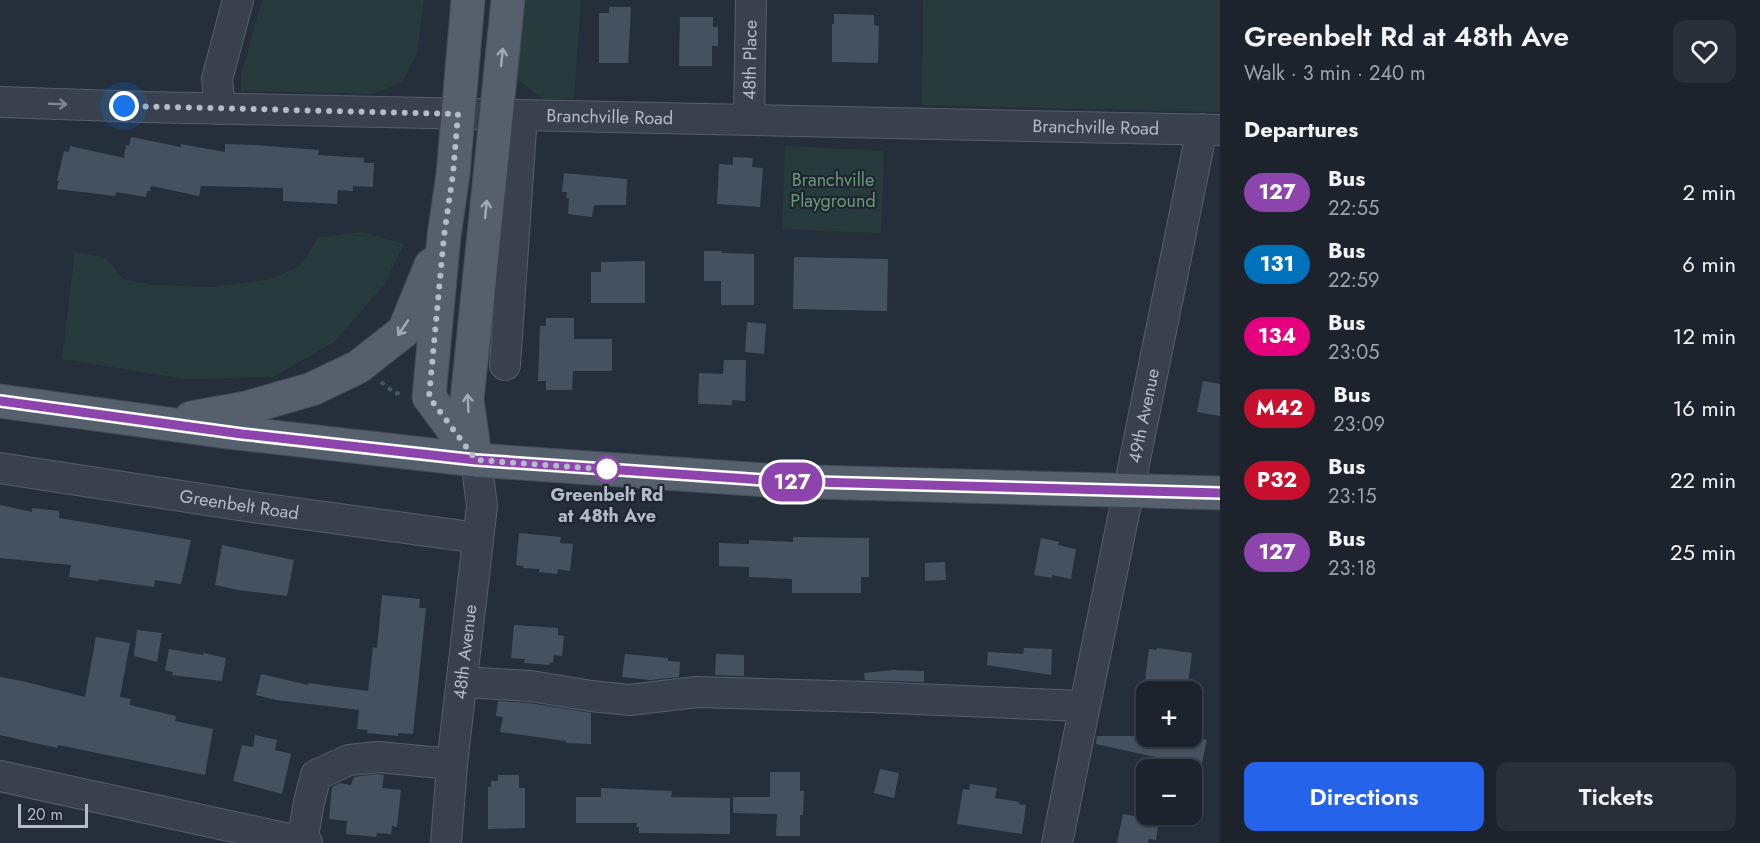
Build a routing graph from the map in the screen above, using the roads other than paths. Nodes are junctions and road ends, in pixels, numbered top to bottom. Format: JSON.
{"nodes":[{"id":1,"x":238,"y":0,"type":"edge"},
{"id":2,"x":468,"y":0,"type":"edge"},
{"id":3,"x":508,"y":0,"type":"edge"},
{"id":4,"x":751,"y":0,"type":"edge"},
{"id":5,"x":0,"y":102,"type":"edge"},
{"id":6,"x":220,"y":109,"type":"junction"},
{"id":7,"x":458,"y":114,"type":"junction"},
{"id":8,"x":508,"y":115,"type":"junction"},
{"id":9,"x":749,"y":120,"type":"junction"},
{"id":10,"x":1211,"y":130,"type":"edge"},
{"id":11,"x":444,"y":236,"type":"junction"},
{"id":12,"x":505,"y":365,"type":"dead end"},
{"id":13,"x":0,"y":401,"type":"edge"},
{"id":14,"x":163,"y":423,"type":"junction"},
{"id":15,"x":476,"y":460,"type":"junction"},
{"id":16,"x":0,"y":468,"type":"edge"},
{"id":17,"x":1129,"y":490,"type":"junction"},
{"id":18,"x":1220,"y":493,"type":"edge"},
{"id":19,"x":478,"y":538,"type":"junction"},
{"id":20,"x":462,"y":682,"type":"junction"},
{"id":21,"x":1084,"y":706,"type":"junction"},
{"id":22,"x":453,"y":764,"type":"junction"},
{"id":23,"x":0,"y":776,"type":"edge"},
{"id":24,"x":305,"y":842,"type":"edge"},
{"id":25,"x":446,"y":843,"type":"edge"},
{"id":26,"x":1057,"y":843,"type":"edge"}],
"edges":[{"from":1,"to":6,"type":"street"},
{"from":2,"to":7,"type":"main road","name":"48th Avenue"},
{"from":8,"to":3,"type":"main road","name":"48th Avenue","one_way":true},
{"from":4,"to":9,"type":"street","name":"48th Place"},
{"from":5,"to":6,"type":"street","name":"Branchville Road","one_way":true},
{"from":6,"to":7,"type":"street","name":"Branchville Road"},
{"from":7,"to":8,"type":"street","name":"Branchville Road"},
{"from":7,"to":11,"type":"main road","name":"48th Avenue"},
{"from":8,"to":9,"type":"street","name":"Branchville Road"},
{"from":8,"to":12,"type":"street"},
{"from":15,"to":8,"type":"main road","name":"48th Avenue","one_way":true},
{"from":9,"to":10,"type":"street","name":"Branchville Road"},
{"from":10,"to":17,"type":"street","name":"49th Avenue"},
{"from":11,"to":14,"type":"main road","one_way":true},
{"from":11,"to":15,"type":"main road","name":"48th Avenue"},
{"from":13,"to":14,"type":"main road"},
{"from":14,"to":15,"type":"main road"},
{"from":15,"to":17,"type":"main road"},
{"from":15,"to":19,"type":"street","name":"48th Avenue"},
{"from":16,"to":19,"type":"street","name":"Greenbelt Road"},
{"from":17,"to":18,"type":"main road"},
{"from":17,"to":21,"type":"street","name":"49th Avenue"},
{"from":19,"to":20,"type":"street","name":"48th Avenue"},
{"from":20,"to":21,"type":"street"},
{"from":20,"to":22,"type":"street","name":"48th Avenue"},
{"from":21,"to":26,"type":"street","name":"49th Avenue"},
{"from":22,"to":24,"type":"street"},
{"from":22,"to":25,"type":"street","name":"48th Avenue"},
{"from":23,"to":24,"type":"street"}]}
